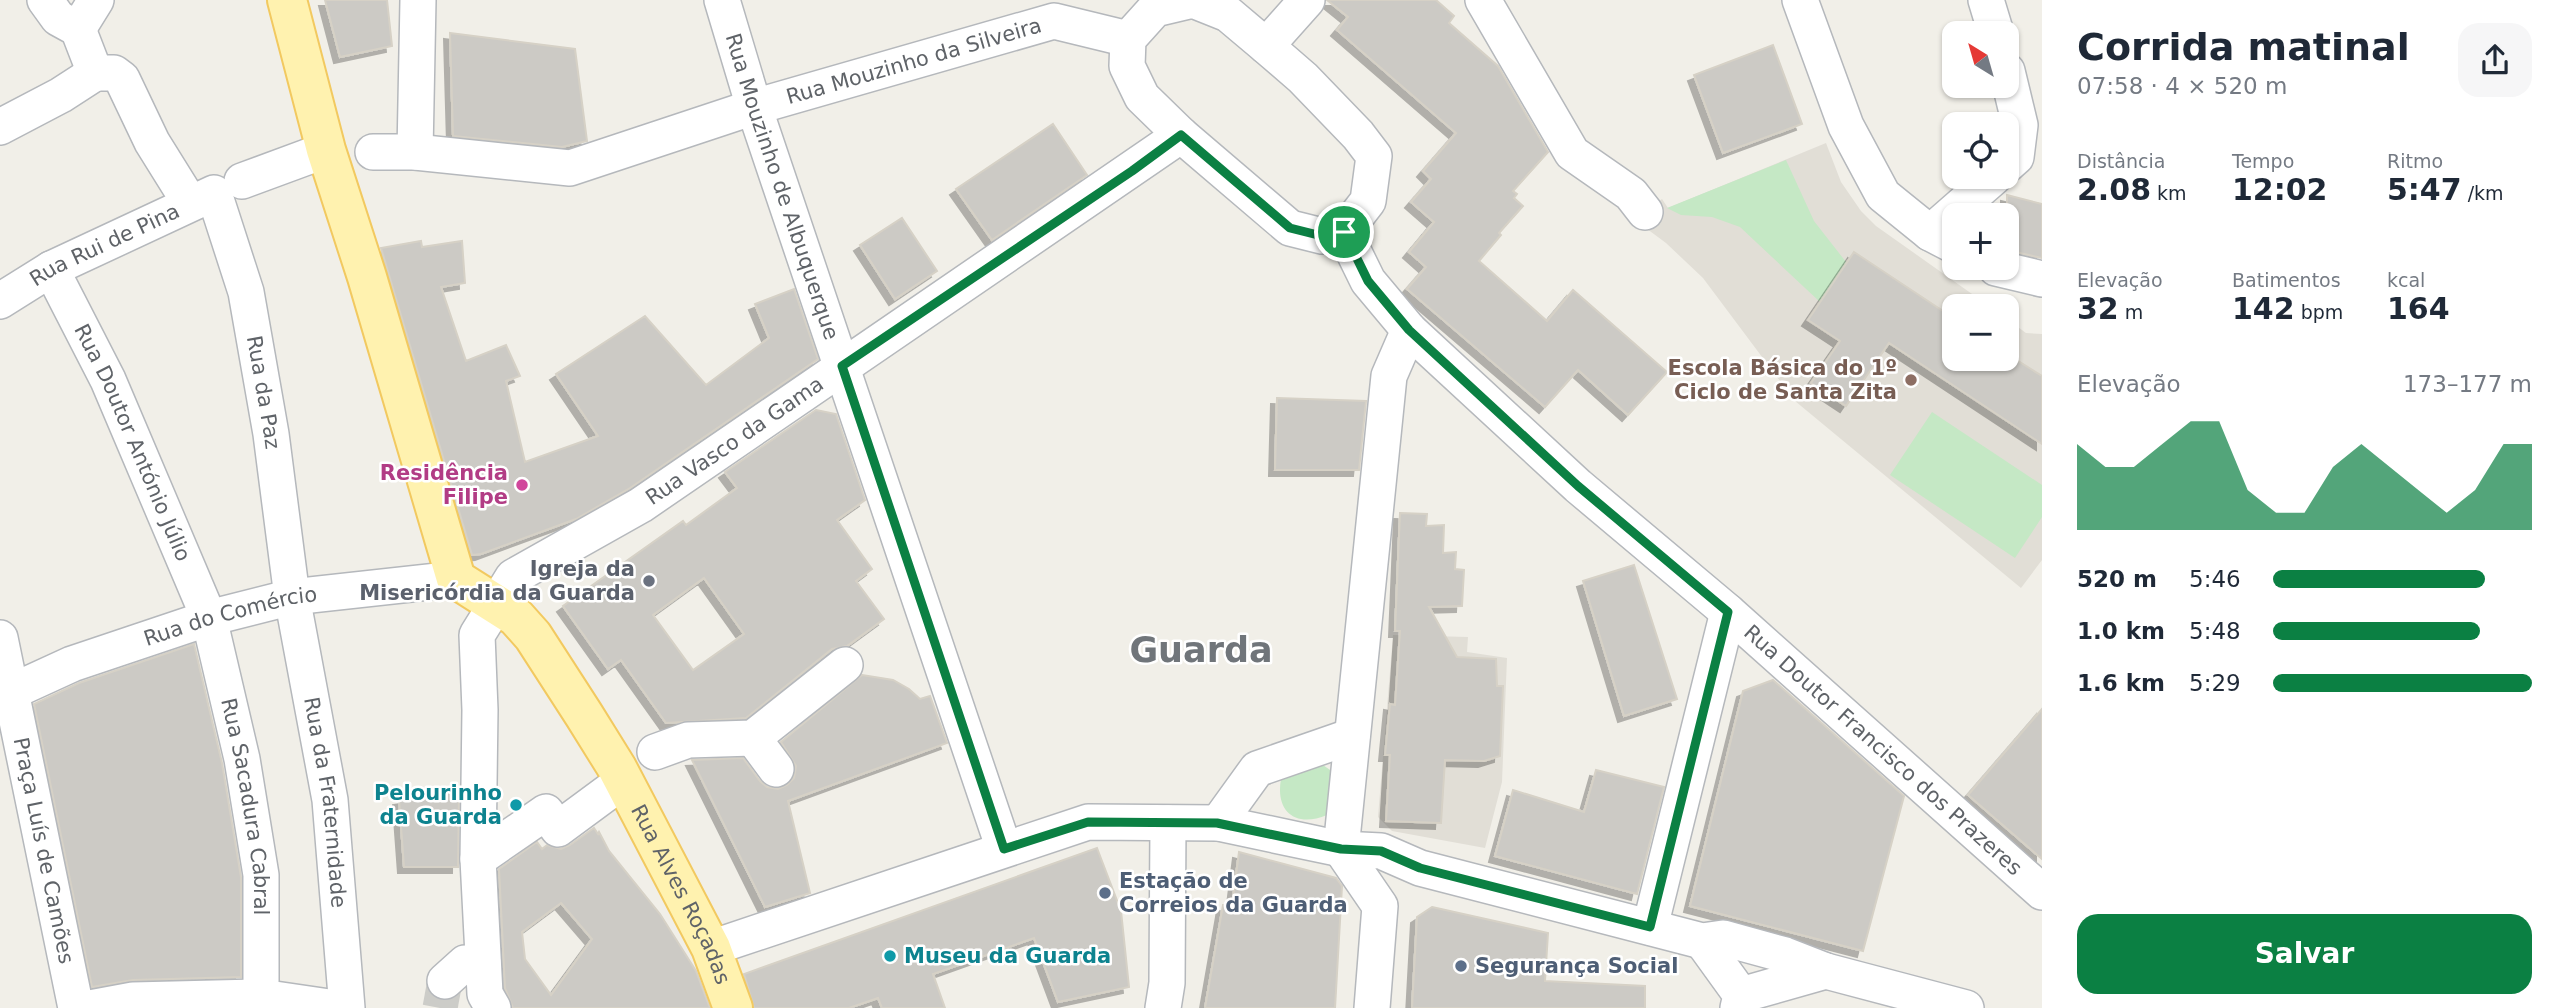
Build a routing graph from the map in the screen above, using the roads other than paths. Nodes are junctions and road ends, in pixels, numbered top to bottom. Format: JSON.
{"nodes":[{"id":1,"x":288,"y":0,"type":"edge"},
{"id":2,"x":418,"y":0,"type":"edge"},
{"id":3,"x":722,"y":0,"type":"edge"},
{"id":4,"x":1193,"y":0,"type":"edge"},
{"id":5,"x":1307,"y":0,"type":"edge"},
{"id":6,"x":1483,"y":0,"type":"edge"},
{"id":7,"x":1800,"y":0,"type":"edge"},
{"id":8,"x":1986,"y":0,"type":"edge"},
{"id":9,"x":46,"y":3,"type":"edge"},
{"id":10,"x":87,"y":14,"type":"edge"},
{"id":11,"x":1992,"y":21,"type":"edge"},
{"id":12,"x":1128,"y":39,"type":"junction"},
{"id":13,"x":1266,"y":46,"type":"junction"},
{"id":14,"x":95,"y":73,"type":"junction"},
{"id":15,"x":754,"y":107,"type":"junction"},
{"id":16,"x":0,"y":127,"type":"edge"},
{"id":17,"x":1181,"y":135,"type":"junction"},
{"id":18,"x":326,"y":150,"type":"junction"},
{"id":19,"x":373,"y":152,"type":"dead end"},
{"id":20,"x":415,"y":152,"type":"junction"},
{"id":21,"x":1984,"y":189,"type":"edge"},
{"id":22,"x":215,"y":192,"type":"junction"},
{"id":23,"x":1972,"y":203,"type":"edge"},
{"id":24,"x":1645,"y":212,"type":"dead end"},
{"id":25,"x":1344,"y":232,"type":"junction"},
{"id":26,"x":1942,"y":239,"type":"edge"},
{"id":27,"x":51,"y":269,"type":"junction"},
{"id":28,"x":2019,"y":274,"type":"edge"},
{"id":29,"x":2042,"y":279,"type":"edge"},
{"id":30,"x":0,"y":301,"type":"edge"},
{"id":31,"x":1409,"y":330,"type":"junction"},
{"id":32,"x":842,"y":366,"type":"junction"},
{"id":33,"x":456,"y":579,"type":"junction"},
{"id":34,"x":292,"y":597,"type":"junction"},
{"id":35,"x":495,"y":603,"type":"junction"},
{"id":36,"x":1728,"y":612,"type":"junction"},
{"id":37,"x":209,"y":618,"type":"junction"},
{"id":38,"x":0,"y":638,"type":"edge"},
{"id":39,"x":845,"y":665,"type":"dead end"},
{"id":40,"x":6,"y":694,"type":"edge"},
{"id":41,"x":1352,"y":736,"type":"junction"},
{"id":42,"x":753,"y":738,"type":"junction"},
{"id":43,"x":655,"y":752,"type":"dead end"},
{"id":44,"x":776,"y":769,"type":"dead end"},
{"id":45,"x":623,"y":781,"type":"junction"},
{"id":46,"x":1168,"y":823,"type":"junction"},
{"id":47,"x":1217,"y":823,"type":"junction"},
{"id":48,"x":1004,"y":849,"type":"junction"},
{"id":49,"x":1341,"y":849,"type":"junction"},
{"id":50,"x":478,"y":859,"type":"junction"},
{"id":51,"x":1420,"y":868,"type":"junction"},
{"id":52,"x":2042,"y":892,"type":"edge"},
{"id":53,"x":1380,"y":906,"type":"junction"},
{"id":54,"x":1650,"y":927,"type":"junction"},
{"id":55,"x":1702,"y":941,"type":"junction"},
{"id":56,"x":711,"y":948,"type":"junction"},
{"id":57,"x":1826,"y":971,"type":"junction"},
{"id":58,"x":445,"y":981,"type":"dead end"},
{"id":59,"x":486,"y":993,"type":"edge"},
{"id":60,"x":261,"y":997,"type":"junction"},
{"id":61,"x":1739,"y":1001,"type":"edge"},
{"id":62,"x":76,"y":1008,"type":"edge"},
{"id":63,"x":90,"y":1008,"type":"edge"},
{"id":64,"x":336,"y":1008,"type":"edge"},
{"id":65,"x":347,"y":1008,"type":"edge"},
{"id":66,"x":733,"y":1008,"type":"edge"},
{"id":67,"x":1163,"y":1008,"type":"edge"},
{"id":68,"x":1373,"y":1008,"type":"edge"},
{"id":69,"x":1966,"y":1008,"type":"edge"}],
"edges":[{"from":1,"to":18,"type":"main road"},
{"from":2,"to":20,"type":"street"},
{"from":3,"to":15,"type":"street","name":"Rua Mouzinho de Albuquerque"},
{"from":4,"to":12,"type":"street"},
{"from":4,"to":13,"type":"street"},
{"from":5,"to":13,"type":"street"},
{"from":6,"to":24,"type":"street"},
{"from":7,"to":26,"type":"street"},
{"from":8,"to":11,"type":"street"},
{"from":9,"to":10,"type":"street"},
{"from":10,"to":14,"type":"street"},
{"from":12,"to":15,"type":"street","name":"Rua Mouzinho da Silveira"},
{"from":12,"to":17,"type":"street"},
{"from":13,"to":25,"type":"street"},
{"from":14,"to":16,"type":"street"},
{"from":14,"to":22,"type":"street","name":"Rua da Paz"},
{"from":15,"to":20,"type":"street","name":"Rua Mouzinho da Silveira"},
{"from":15,"to":32,"type":"street","name":"Rua Mouzinho de Albuquerque"},
{"from":17,"to":25,"type":"street"},
{"from":17,"to":32,"type":"street","name":"Rua Vasco da Gama"},
{"from":18,"to":22,"type":"street","name":"Rua Rui de Pina"},
{"from":18,"to":33,"type":"main road"},
{"from":19,"to":20,"type":"street","name":"Rua Mouzinho da Silveira"},
{"from":21,"to":23,"type":"street"},
{"from":22,"to":27,"type":"street","name":"Rua Rui de Pina"},
{"from":22,"to":34,"type":"street","name":"Rua da Paz"},
{"from":25,"to":31,"type":"street","name":"Rua Doutor Francisco dos Prazeres"},
{"from":27,"to":30,"type":"street","name":"Rua Rui de Pina"},
{"from":27,"to":37,"type":"street","name":"Rua Doutor António Júlio"},
{"from":28,"to":29,"type":"street"},
{"from":31,"to":36,"type":"street","name":"Rua Doutor Francisco dos Prazeres"},
{"from":31,"to":41,"type":"street"},
{"from":32,"to":35,"type":"street","name":"Rua Vasco da Gama"},
{"from":32,"to":48,"type":"street","name":"Rua Mouzinho de Albuquerque"},
{"from":33,"to":34,"type":"street","name":"Rua do Comércio"},
{"from":33,"to":35,"type":"main road","name":"Rua Alves Roçadas"},
{"from":34,"to":37,"type":"street","name":"Rua do Comércio"},
{"from":34,"to":65,"type":"street","name":"Rua da Fraternidade"},
{"from":35,"to":45,"type":"main road","name":"Rua Alves Roçadas"},
{"from":35,"to":50,"type":"street","name":"Rua Vasco da Gama"},
{"from":36,"to":52,"type":"street","name":"Rua Doutor Francisco dos Prazeres"},
{"from":36,"to":54,"type":"street"},
{"from":37,"to":40,"type":"street","name":"Rua do Comércio"},
{"from":37,"to":60,"type":"street","name":"Rua Sacadura Cabral"},
{"from":38,"to":40,"type":"street","name":"Praça Luís de Camões"},
{"from":39,"to":42,"type":"street"},
{"from":40,"to":62,"type":"street","name":"Praça Luís de Camões"},
{"from":41,"to":47,"type":"street"},
{"from":41,"to":49,"type":"street"},
{"from":42,"to":43,"type":"street"},
{"from":42,"to":44,"type":"street"},
{"from":45,"to":50,"type":"street"},
{"from":45,"to":56,"type":"main road","name":"Rua Alves Roçadas"},
{"from":46,"to":47,"type":"street"},
{"from":46,"to":48,"type":"street"},
{"from":46,"to":67,"type":"street"},
{"from":47,"to":49,"type":"street"},
{"from":48,"to":56,"type":"street"},
{"from":49,"to":51,"type":"street"},
{"from":49,"to":53,"type":"street"},
{"from":50,"to":59,"type":"street","name":"Rua Vasco da Gama"},
{"from":51,"to":53,"type":"street"},
{"from":51,"to":54,"type":"street"},
{"from":53,"to":68,"type":"street"},
{"from":54,"to":55,"type":"street"},
{"from":55,"to":57,"type":"street"},
{"from":55,"to":61,"type":"street"},
{"from":56,"to":66,"type":"main road","name":"Rua Alves Roçadas"},
{"from":57,"to":61,"type":"street"},
{"from":57,"to":69,"type":"street"},
{"from":58,"to":59,"type":"street"},
{"from":60,"to":63,"type":"street"},
{"from":60,"to":64,"type":"street"}]}
